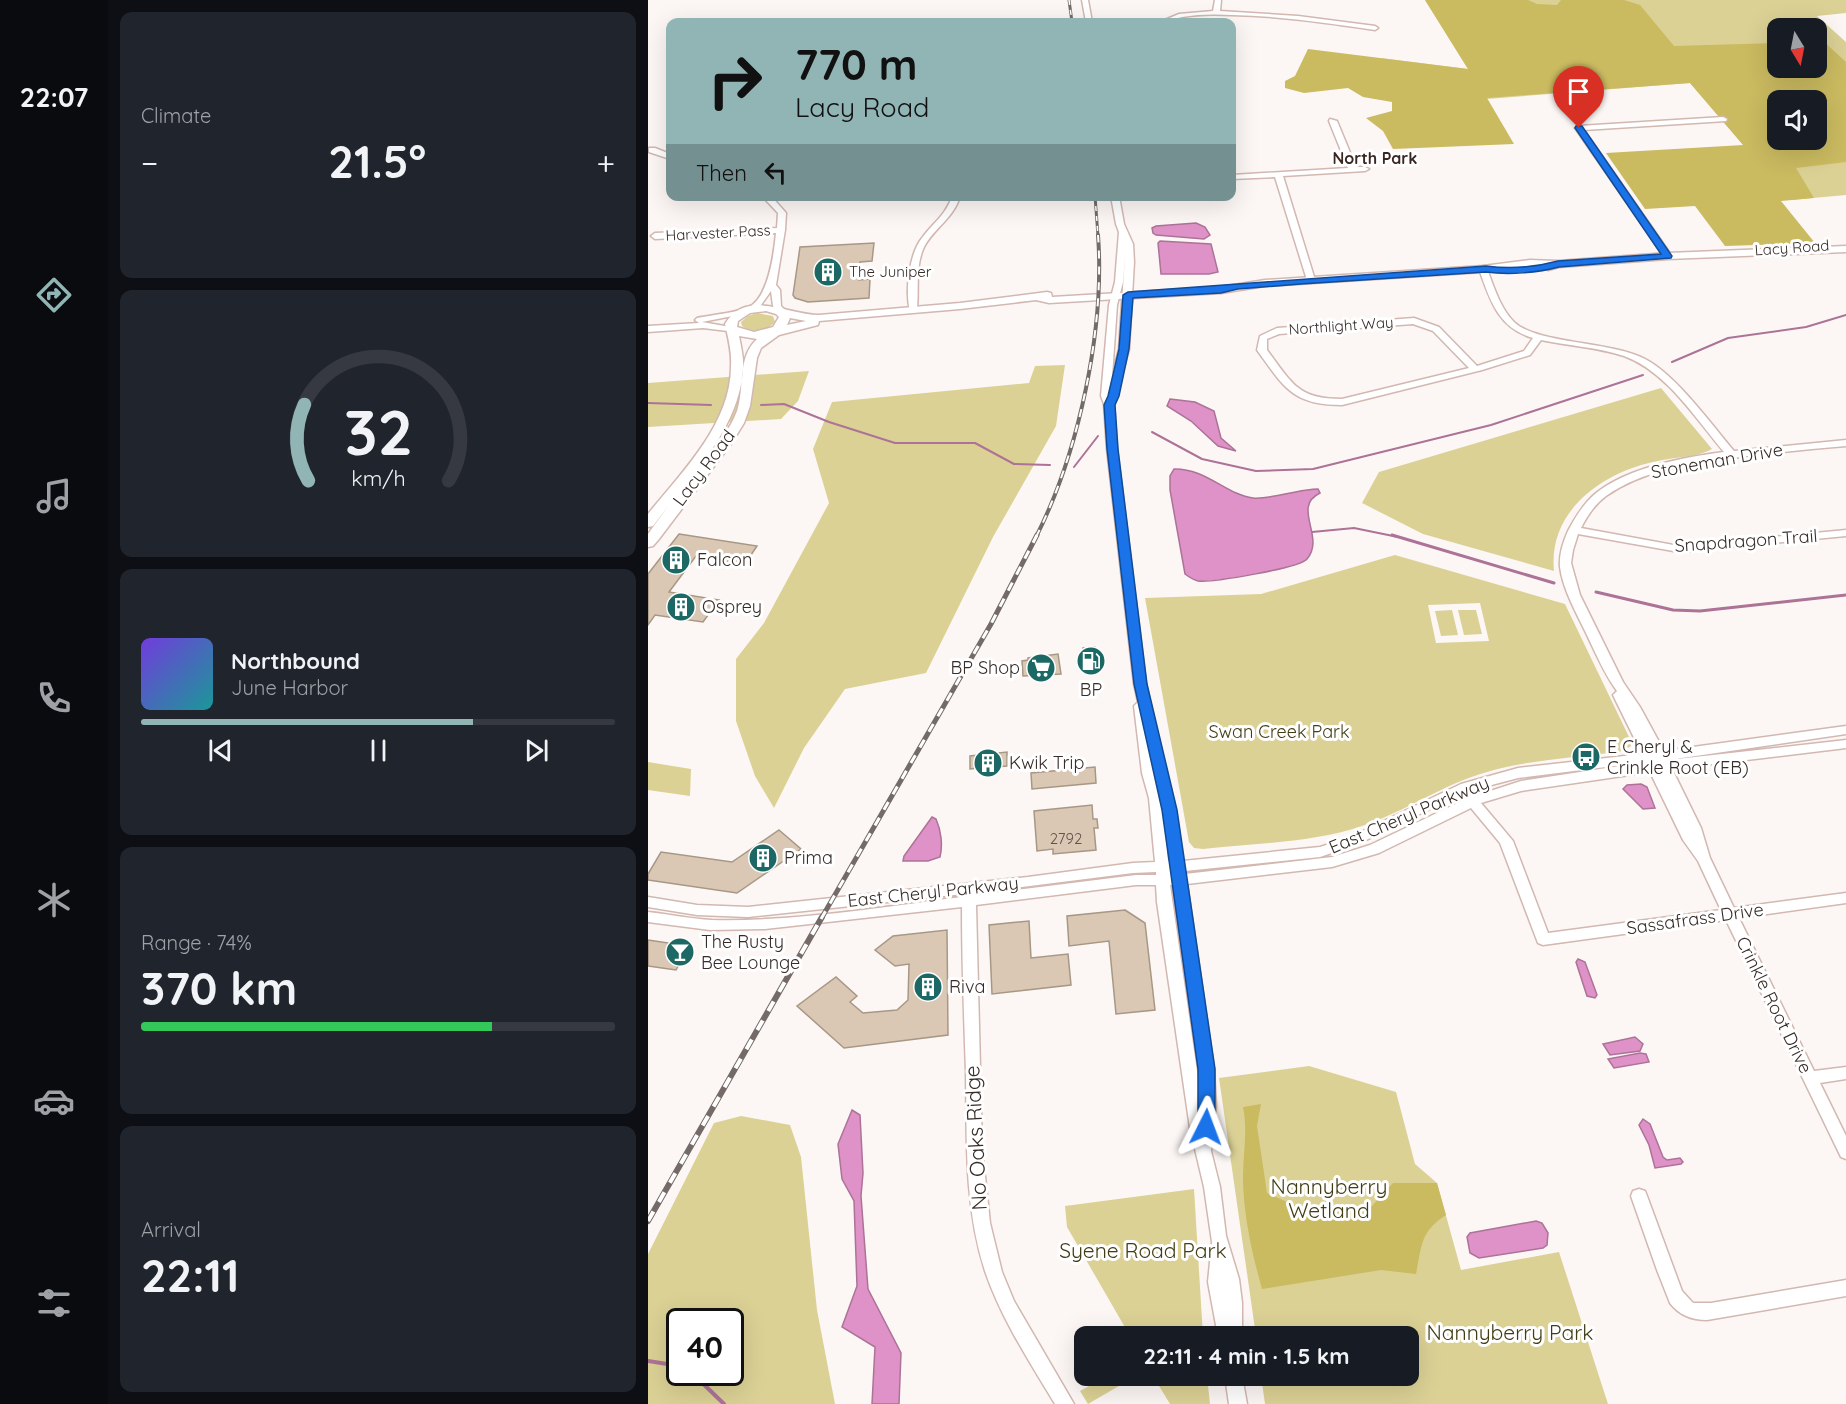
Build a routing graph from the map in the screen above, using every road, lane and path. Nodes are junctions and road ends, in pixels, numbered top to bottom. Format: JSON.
{"nodes":[{"id":1,"x":1085,"y":0,"type":"edge"},
{"id":2,"x":1218,"y":0,"type":"edge"},
{"id":3,"x":1216,"y":13,"type":"junction"},
{"id":4,"x":1088,"y":18,"type":"edge"},
{"id":5,"x":1175,"y":18,"type":"edge"},
{"id":6,"x":1375,"y":27,"type":"dead end"},
{"id":7,"x":1723,"y":119,"type":"dead end"},
{"id":8,"x":1333,"y":121,"type":"dead end"},
{"id":9,"x":652,"y":150,"type":"dead end"},
{"id":10,"x":666,"y":155,"type":"edge"},
{"id":11,"x":1353,"y":169,"type":"junction"},
{"id":12,"x":1365,"y":169,"type":"dead end"},
{"id":13,"x":1278,"y":174,"type":"junction"},
{"id":14,"x":1236,"y":177,"type":"edge"},
{"id":15,"x":771,"y":201,"type":"edge"},
{"id":16,"x":954,"y":201,"type":"edge"},
{"id":17,"x":1116,"y":201,"type":"edge"},
{"id":18,"x":781,"y":230,"type":"junction"},
{"id":19,"x":655,"y":236,"type":"dead end"},
{"id":20,"x":1846,"y":244,"type":"edge"},
{"id":21,"x":1846,"y":249,"type":"edge"},
{"id":22,"x":1739,"y":253,"type":"junction"},
{"id":23,"x":1668,"y":256,"type":"junction"},
{"id":24,"x":1484,"y":269,"type":"junction"},
{"id":25,"x":1311,"y":280,"type":"junction"},
{"id":26,"x":771,"y":286,"type":"junction"},
{"id":27,"x":1122,"y":293,"type":"junction"},
{"id":28,"x":913,"y":309,"type":"junction"},
{"id":29,"x":747,"y":311,"type":"junction"},
{"id":30,"x":782,"y":312,"type":"junction"},
{"id":31,"x":849,"y":316,"type":"junction"},
{"id":32,"x":666,"y":327,"type":"junction"},
{"id":33,"x":648,"y":329,"type":"edge"},
{"id":34,"x":733,"y":330,"type":"junction"},
{"id":35,"x":773,"y":332,"type":"junction"},
{"id":36,"x":1539,"y":337,"type":"junction"},
{"id":37,"x":1475,"y":369,"type":"junction"},
{"id":38,"x":1109,"y":405,"type":"junction"},
{"id":39,"x":1846,"y":443,"type":"edge"},
{"id":40,"x":1732,"y":455,"type":"junction"},
{"id":41,"x":648,"y":523,"type":"edge"},
{"id":42,"x":1575,"y":530,"type":"junction"},
{"id":43,"x":1846,"y":533,"type":"edge"},
{"id":44,"x":648,"y":543,"type":"edge"},
{"id":45,"x":1140,"y":684,"type":"junction"},
{"id":46,"x":1846,"y":730,"type":"edge"},
{"id":47,"x":1846,"y":744,"type":"edge"},
{"id":48,"x":1657,"y":762,"type":"junction"},
{"id":49,"x":1461,"y":789,"type":"junction"},
{"id":50,"x":1473,"y":801,"type":"junction"},
{"id":51,"x":1179,"y":873,"type":"junction"},
{"id":52,"x":1163,"y":874,"type":"junction"},
{"id":53,"x":969,"y":895,"type":"junction"},
{"id":54,"x":1846,"y":898,"type":"edge"},
{"id":55,"x":648,"y":902,"type":"edge"},
{"id":56,"x":1730,"y":914,"type":"junction"},
{"id":57,"x":648,"y":917,"type":"edge"},
{"id":58,"x":1846,"y":1073,"type":"edge"},
{"id":59,"x":1810,"y":1078,"type":"junction"},
{"id":60,"x":1205,"y":1148,"type":"junction"},
{"id":61,"x":1846,"y":1152,"type":"edge"},
{"id":62,"x":1639,"y":1196,"type":"dead end"},
{"id":63,"x":1218,"y":1236,"type":"junction"},
{"id":64,"x":1846,"y":1288,"type":"edge"},
{"id":65,"x":1224,"y":1326,"type":"edge"},
{"id":66,"x":1234,"y":1326,"type":"edge"},
{"id":67,"x":1235,"y":1386,"type":"edge"},
{"id":68,"x":1065,"y":1404,"type":"edge"},
{"id":69,"x":1238,"y":1404,"type":"edge"}],
"edges":[{"from":1,"to":4,"type":"street"},
{"from":2,"to":3,"type":"street"},
{"from":3,"to":5,"type":"street"},
{"from":3,"to":6,"type":"street"},
{"from":7,"to":23,"type":"street"},
{"from":8,"to":11,"type":"street"},
{"from":9,"to":10,"type":"street"},
{"from":11,"to":12,"type":"street"},
{"from":11,"to":13,"type":"street"},
{"from":13,"to":14,"type":"street"},
{"from":13,"to":25,"type":"street"},
{"from":15,"to":18,"type":"street"},
{"from":16,"to":28,"type":"street"},
{"from":17,"to":27,"type":"street"},
{"from":18,"to":19,"type":"street","name":"Harvester Pass"},
{"from":18,"to":26,"type":"street"},
{"from":20,"to":22,"type":"main road","name":"Lacy Road"},
{"from":21,"to":22,"type":"main road","name":"Lacy Road"},
{"from":22,"to":23,"type":"main road","name":"Lacy Road"},
{"from":23,"to":24,"type":"main road","name":"Lacy Road"},
{"from":24,"to":25,"type":"main road","name":"Lacy Road"},
{"from":24,"to":36,"type":"street"},
{"from":25,"to":27,"type":"main road","name":"Lacy Road"},
{"from":26,"to":29,"type":"street"},
{"from":26,"to":30,"type":"street"},
{"from":27,"to":28,"type":"main road","name":"Lacy Road"},
{"from":27,"to":38,"type":"street"},
{"from":27,"to":38,"type":"street"},
{"from":28,"to":31,"type":"main road","name":"Lacy Road"},
{"from":29,"to":30,"type":"main road","name":"Lacy Road"},
{"from":29,"to":32,"type":"street"},
{"from":29,"to":34,"type":"main road"},
{"from":30,"to":31,"type":"main road","name":"Lacy Road"},
{"from":30,"to":35,"type":"main road"},
{"from":31,"to":35,"type":"main road","name":"Lacy Road"},
{"from":32,"to":33,"type":"street"},
{"from":32,"to":34,"type":"street"},
{"from":34,"to":35,"type":"main road"},
{"from":34,"to":41,"type":"main road","name":"Lacy Road"},
{"from":35,"to":44,"type":"main road","name":"Lacy Road"},
{"from":36,"to":37,"type":"street","name":"Northlight Way"},
{"from":36,"to":40,"type":"street"},
{"from":37,"to":37,"type":"street","name":"Northlight Way"},
{"from":38,"to":45,"type":"street"},
{"from":39,"to":40,"type":"street","name":"Stoneman Drive"},
{"from":40,"to":42,"type":"street","name":"Stoneman Drive"},
{"from":42,"to":43,"type":"street","name":"Snapdragon Trail"},
{"from":42,"to":48,"type":"street","name":"Crinkle Root Drive"},
{"from":45,"to":51,"type":"street"},
{"from":45,"to":52,"type":"street"},
{"from":46,"to":48,"type":"street","name":"East Cheryl Parkway"},
{"from":47,"to":48,"type":"street","name":"East Cheryl Parkway"},
{"from":48,"to":49,"type":"street","name":"East Cheryl Parkway"},
{"from":48,"to":50,"type":"street","name":"East Cheryl Parkway"},
{"from":48,"to":56,"type":"street","name":"Crinkle Root Drive"},
{"from":49,"to":50,"type":"street"},
{"from":49,"to":51,"type":"street","name":"East Cheryl Parkway"},
{"from":50,"to":51,"type":"street","name":"East Cheryl Parkway"},
{"from":50,"to":56,"type":"street","name":"Sassafrass Drive"},
{"from":51,"to":52,"type":"street","name":"East Cheryl Parkway"},
{"from":51,"to":60,"type":"street"},
{"from":52,"to":53,"type":"street","name":"East Cheryl Parkway"},
{"from":52,"to":60,"type":"street"},
{"from":53,"to":55,"type":"street","name":"East Cheryl Parkway"},
{"from":53,"to":57,"type":"street","name":"East Cheryl Parkway"},
{"from":53,"to":68,"type":"street","name":"No Oaks Ridge"},
{"from":54,"to":56,"type":"street","name":"Sassafrass Drive"},
{"from":56,"to":59,"type":"street","name":"Crinkle Root Drive"},
{"from":58,"to":59,"type":"street"},
{"from":59,"to":61,"type":"street","name":"Crinkle Root Drive"},
{"from":60,"to":63,"type":"street"},
{"from":62,"to":64,"type":"street"},
{"from":63,"to":65,"type":"street"},
{"from":63,"to":66,"type":"street"},
{"from":67,"to":69,"type":"street"}]}
